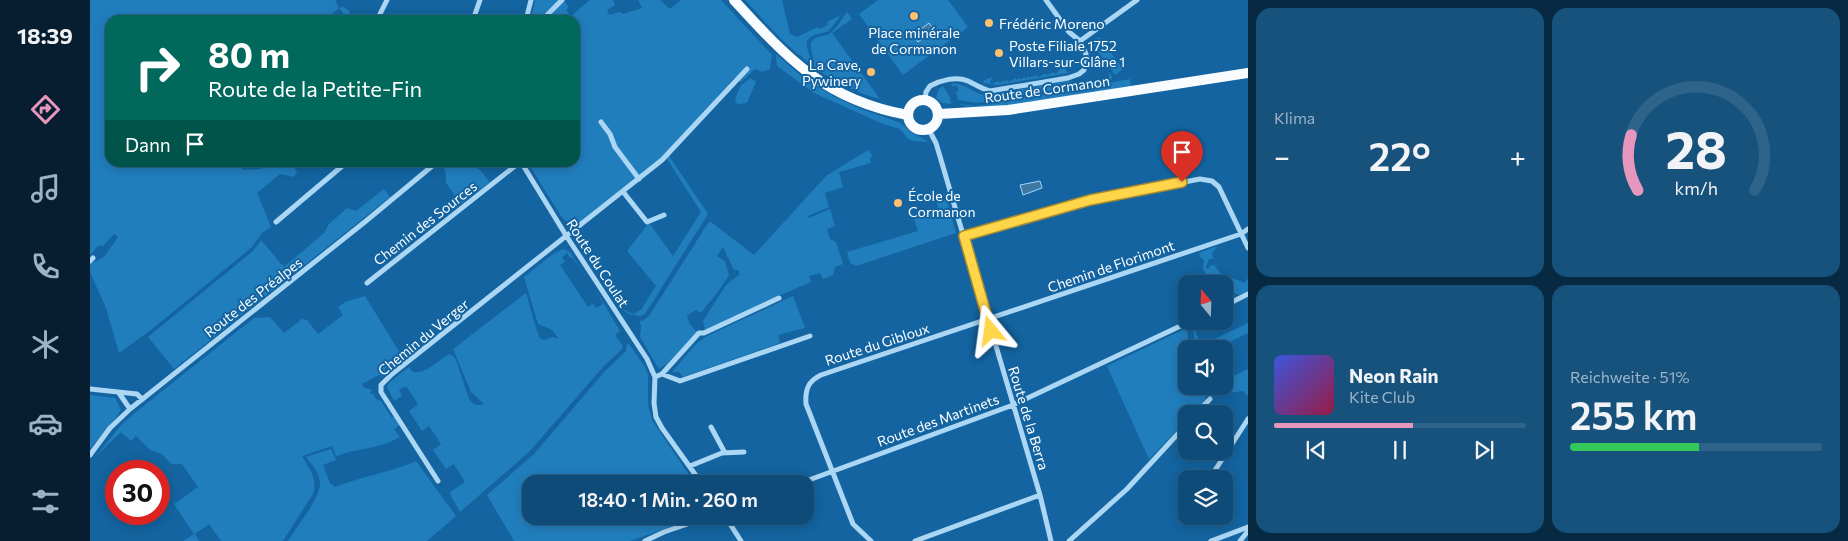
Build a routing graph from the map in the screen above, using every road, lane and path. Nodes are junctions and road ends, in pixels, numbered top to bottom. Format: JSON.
{"nodes":[{"id":1,"x":387,"y":0,"type":"edge"},
{"id":2,"x":480,"y":0,"type":"edge"},
{"id":3,"x":532,"y":0,"type":"edge"},
{"id":4,"x":562,"y":0,"type":"edge"},
{"id":5,"x":734,"y":0,"type":"edge"},
{"id":6,"x":1046,"y":0,"type":"edge"},
{"id":7,"x":1137,"y":0,"type":"edge"},
{"id":8,"x":380,"y":15,"type":"edge"},
{"id":9,"x":475,"y":15,"type":"edge"},
{"id":10,"x":528,"y":15,"type":"edge"},
{"id":11,"x":547,"y":15,"type":"edge"},
{"id":12,"x":1080,"y":41,"type":"junction"},
{"id":13,"x":747,"y":69,"type":"dead end"},
{"id":14,"x":1248,"y":74,"type":"edge"},
{"id":15,"x":925,"y":100,"type":"junction"},
{"id":16,"x":939,"y":114,"type":"junction"},
{"id":17,"x":908,"y":115,"type":"junction"},
{"id":18,"x":600,"y":122,"type":"dead end"},
{"id":19,"x":929,"y":130,"type":"junction"},
{"id":20,"x":341,"y":167,"type":"edge"},
{"id":21,"x":431,"y":167,"type":"edge"},
{"id":22,"x":515,"y":167,"type":"edge"},
{"id":23,"x":524,"y":167,"type":"edge"},
{"id":24,"x":639,"y":179,"type":"junction"},
{"id":25,"x":624,"y":193,"type":"junction"},
{"id":26,"x":664,"y":215,"type":"dead end"},
{"id":27,"x":276,"y":222,"type":"dead end"},
{"id":28,"x":1248,"y":229,"type":"edge"},
{"id":29,"x":1241,"y":234,"type":"junction"},
{"id":30,"x":964,"y":236,"type":"junction"},
{"id":31,"x":567,"y":237,"type":"junction"},
{"id":32,"x":1248,"y":248,"type":"edge"},
{"id":33,"x":367,"y":283,"type":"dead end"},
{"id":34,"x":1248,"y":294,"type":"edge"},
{"id":35,"x":779,"y":298,"type":"dead end"},
{"id":36,"x":1233,"y":302,"type":"edge"},
{"id":37,"x":987,"y":319,"type":"junction"},
{"id":38,"x":1178,"y":327,"type":"edge"},
{"id":39,"x":810,"y":336,"type":"dead end"},
{"id":40,"x":662,"y":374,"type":"junction"},
{"id":41,"x":654,"y":377,"type":"junction"},
{"id":42,"x":90,"y":389,"type":"edge"},
{"id":43,"x":121,"y":393,"type":"junction"},
{"id":44,"x":1210,"y":398,"type":"dead end"},
{"id":45,"x":142,"y":399,"type":"junction"},
{"id":46,"x":1013,"y":404,"type":"junction"},
{"id":47,"x":1204,"y":405,"type":"edge"},
{"id":48,"x":130,"y":409,"type":"junction"},
{"id":49,"x":1248,"y":419,"type":"edge"},
{"id":50,"x":711,"y":427,"type":"dead end"},
{"id":51,"x":1178,"y":434,"type":"edge"},
{"id":52,"x":744,"y":452,"type":"dead end"},
{"id":53,"x":725,"y":453,"type":"junction"},
{"id":54,"x":90,"y":455,"type":"edge"},
{"id":55,"x":690,"y":466,"type":"junction"},
{"id":56,"x":1215,"y":470,"type":"edge"},
{"id":57,"x":831,"y":472,"type":"junction"},
{"id":58,"x":696,"y":475,"type":"edge"},
{"id":59,"x":814,"y":478,"type":"edge"},
{"id":60,"x":438,"y":480,"type":"dead end"},
{"id":61,"x":1040,"y":495,"type":"junction"},
{"id":62,"x":684,"y":525,"type":"edge"},
{"id":63,"x":731,"y":525,"type":"edge"},
{"id":64,"x":1248,"y":529,"type":"edge"},
{"id":65,"x":645,"y":541,"type":"edge"},
{"id":66,"x":741,"y":541,"type":"edge"},
{"id":67,"x":871,"y":541,"type":"edge"},
{"id":68,"x":915,"y":541,"type":"edge"},
{"id":69,"x":1051,"y":541,"type":"edge"},
{"id":70,"x":1069,"y":541,"type":"edge"},
{"id":71,"x":1211,"y":541,"type":"edge"},
{"id":72,"x":1240,"y":541,"type":"edge"}],
"edges":[{"from":1,"to":8,"type":"street"},
{"from":2,"to":9,"type":"street"},
{"from":3,"to":10,"type":"street"},
{"from":4,"to":11,"type":"street"},
{"from":5,"to":17,"type":"main road"},
{"from":6,"to":12,"type":"street"},
{"from":7,"to":12,"type":"street"},
{"from":12,"to":15,"type":"street"},
{"from":13,"to":24,"type":"street"},
{"from":14,"to":16,"type":"main road","name":"Route de Cormanon"},
{"from":15,"to":16,"type":"main road"},
{"from":15,"to":17,"type":"main road"},
{"from":16,"to":19,"type":"main road"},
{"from":17,"to":19,"type":"main road"},
{"from":18,"to":24,"type":"street"},
{"from":19,"to":30,"type":"street","name":"Route de la Berra"},
{"from":20,"to":27,"type":"street"},
{"from":21,"to":45,"type":"street","name":"Route des Préalpes"},
{"from":22,"to":33,"type":"street","name":"Chemin des Sources"},
{"from":23,"to":31,"type":"street","name":"Route du Coulat"},
{"from":24,"to":25,"type":"street"},
{"from":25,"to":26,"type":"street"},
{"from":25,"to":31,"type":"street"},
{"from":28,"to":29,"type":"street","name":"Chemin de Florimont"},
{"from":29,"to":30,"type":"street"},
{"from":29,"to":32,"type":"street"},
{"from":29,"to":37,"type":"street","name":"Chemin de Florimont"},
{"from":30,"to":37,"type":"street","name":"Route de la Berra"},
{"from":31,"to":41,"type":"street","name":"Route du Coulat"},
{"from":31,"to":60,"type":"street","name":"Chemin du Verger"},
{"from":34,"to":36,"type":"street"},
{"from":35,"to":40,"type":"street"},
{"from":37,"to":46,"type":"street","name":"Route de la Berra"},
{"from":37,"to":57,"type":"street","name":"Route du Gibloux"},
{"from":38,"to":46,"type":"street","name":"Route des Martinets"},
{"from":39,"to":40,"type":"street"},
{"from":40,"to":41,"type":"street"},
{"from":41,"to":55,"type":"street"},
{"from":42,"to":43,"type":"street"},
{"from":43,"to":45,"type":"street"},
{"from":43,"to":48,"type":"street"},
{"from":44,"to":47,"type":"street"},
{"from":45,"to":48,"type":"street","name":"Route des Préalpes"},
{"from":46,"to":57,"type":"street","name":"Route des Martinets"},
{"from":46,"to":61,"type":"street","name":"Route de la Berra"},
{"from":48,"to":54,"type":"street","name":"Route des Préalpes"},
{"from":49,"to":56,"type":"street"},
{"from":50,"to":53,"type":"street"},
{"from":51,"to":70,"type":"street"},
{"from":52,"to":53,"type":"street"},
{"from":53,"to":55,"type":"street"},
{"from":55,"to":58,"type":"street"},
{"from":57,"to":59,"type":"street","name":"Route des Martinets"},
{"from":57,"to":67,"type":"street"},
{"from":61,"to":68,"type":"street"},
{"from":61,"to":69,"type":"street","name":"Route de la Berra"},
{"from":62,"to":65,"type":"street"},
{"from":63,"to":66,"type":"street"},
{"from":64,"to":71,"type":"street"},
{"from":64,"to":72,"type":"street"}]}
